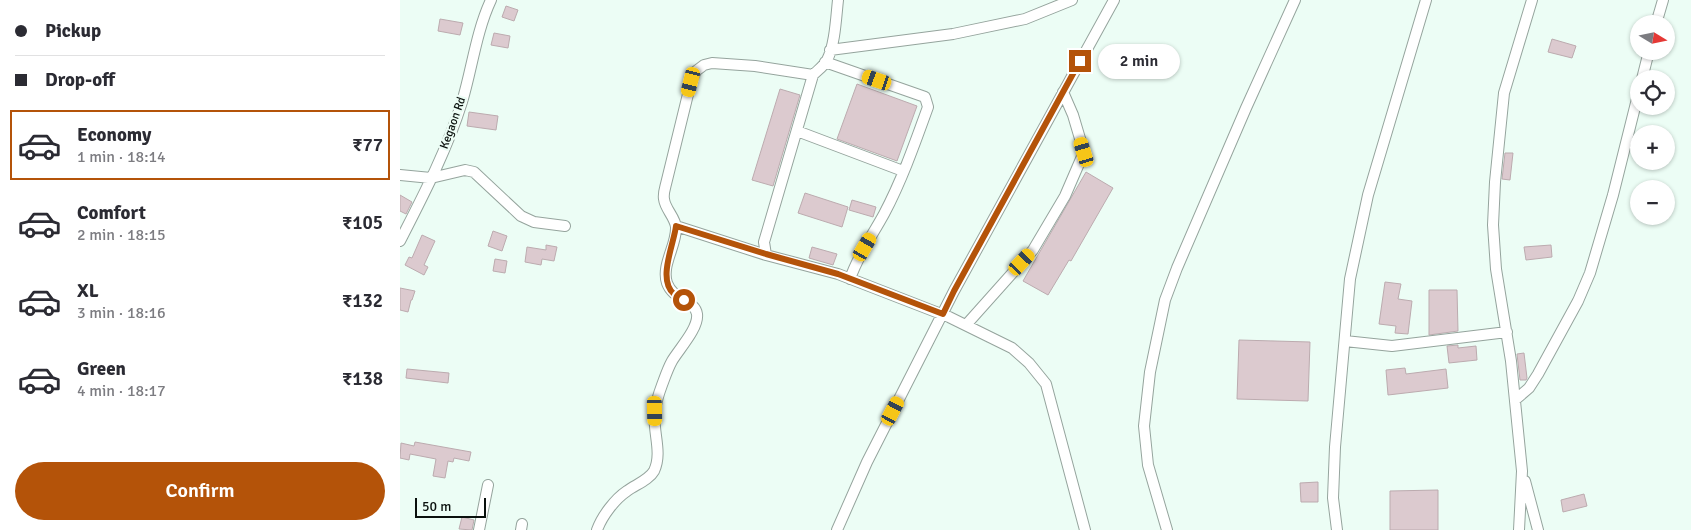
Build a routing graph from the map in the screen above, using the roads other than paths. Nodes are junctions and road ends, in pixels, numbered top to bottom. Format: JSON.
{"nodes":[{"id":1,"x":838,"y":0,"type":"edge"},
{"id":2,"x":1072,"y":0,"type":"edge"},
{"id":3,"x":1114,"y":0,"type":"edge"},
{"id":4,"x":1295,"y":0,"type":"edge"},
{"id":5,"x":1426,"y":0,"type":"edge"},
{"id":6,"x":1532,"y":0,"type":"edge"},
{"id":7,"x":1663,"y":0,"type":"edge"},
{"id":8,"x":490,"y":1,"type":"edge"},
{"id":9,"x":1659,"y":15,"type":"edge"},
{"id":10,"x":830,"y":50,"type":"junction"},
{"id":11,"x":825,"y":62,"type":"junction"},
{"id":12,"x":813,"y":75,"type":"junction"},
{"id":13,"x":1063,"y":92,"type":"junction"},
{"id":14,"x":1633,"y":115,"type":"edge"},
{"id":15,"x":797,"y":132,"type":"junction"},
{"id":16,"x":903,"y":170,"type":"junction"},
{"id":17,"x":400,"y":175,"type":"edge"},
{"id":18,"x":431,"y":178,"type":"junction"},
{"id":19,"x":565,"y":226,"type":"dead end"},
{"id":20,"x":676,"y":226,"type":"junction"},
{"id":21,"x":400,"y":241,"type":"edge"},
{"id":22,"x":766,"y":254,"type":"junction"},
{"id":23,"x":850,"y":279,"type":"junction"},
{"id":24,"x":943,"y":314,"type":"junction"},
{"id":25,"x":966,"y":325,"type":"junction"},
{"id":26,"x":1507,"y":332,"type":"junction"},
{"id":27,"x":1345,"y":341,"type":"junction"},
{"id":28,"x":1515,"y":400,"type":"junction"},
{"id":29,"x":1522,"y":471,"type":"junction"},
{"id":30,"x":488,"y":485,"type":"dead end"},
{"id":31,"x":479,"y":530,"type":"edge"},
{"id":32,"x":597,"y":530,"type":"edge"},
{"id":33,"x":836,"y":530,"type":"edge"},
{"id":34,"x":1085,"y":530,"type":"edge"},
{"id":35,"x":1167,"y":530,"type":"edge"},
{"id":36,"x":1337,"y":530,"type":"edge"},
{"id":37,"x":1519,"y":530,"type":"edge"},
{"id":38,"x":1538,"y":530,"type":"edge"}],
"edges":[{"from":1,"to":10,"type":"street"},
{"from":2,"to":10,"type":"street"},
{"from":3,"to":13,"type":"street"},
{"from":4,"to":35,"type":"street"},
{"from":5,"to":27,"type":"street"},
{"from":6,"to":26,"type":"street"},
{"from":7,"to":9,"type":"street"},
{"from":8,"to":18,"type":"street","name":"Kegaon Rd"},
{"from":10,"to":11,"type":"street"},
{"from":11,"to":12,"type":"street"},
{"from":11,"to":16,"type":"street"},
{"from":12,"to":15,"type":"street"},
{"from":12,"to":20,"type":"street"},
{"from":13,"to":24,"type":"street"},
{"from":13,"to":25,"type":"street"},
{"from":14,"to":28,"type":"street"},
{"from":15,"to":16,"type":"street"},
{"from":15,"to":22,"type":"street"},
{"from":16,"to":23,"type":"street"},
{"from":17,"to":18,"type":"street"},
{"from":18,"to":19,"type":"street"},
{"from":18,"to":21,"type":"street","name":"Kegaon Rd"},
{"from":20,"to":22,"type":"street"},
{"from":20,"to":32,"type":"street"},
{"from":22,"to":23,"type":"street"},
{"from":23,"to":24,"type":"street"},
{"from":24,"to":25,"type":"street"},
{"from":24,"to":33,"type":"street"},
{"from":25,"to":34,"type":"street"},
{"from":26,"to":27,"type":"street"},
{"from":26,"to":28,"type":"street"},
{"from":27,"to":36,"type":"street"},
{"from":28,"to":29,"type":"street"},
{"from":29,"to":37,"type":"street"},
{"from":29,"to":38,"type":"street"},
{"from":30,"to":31,"type":"street"}]}
